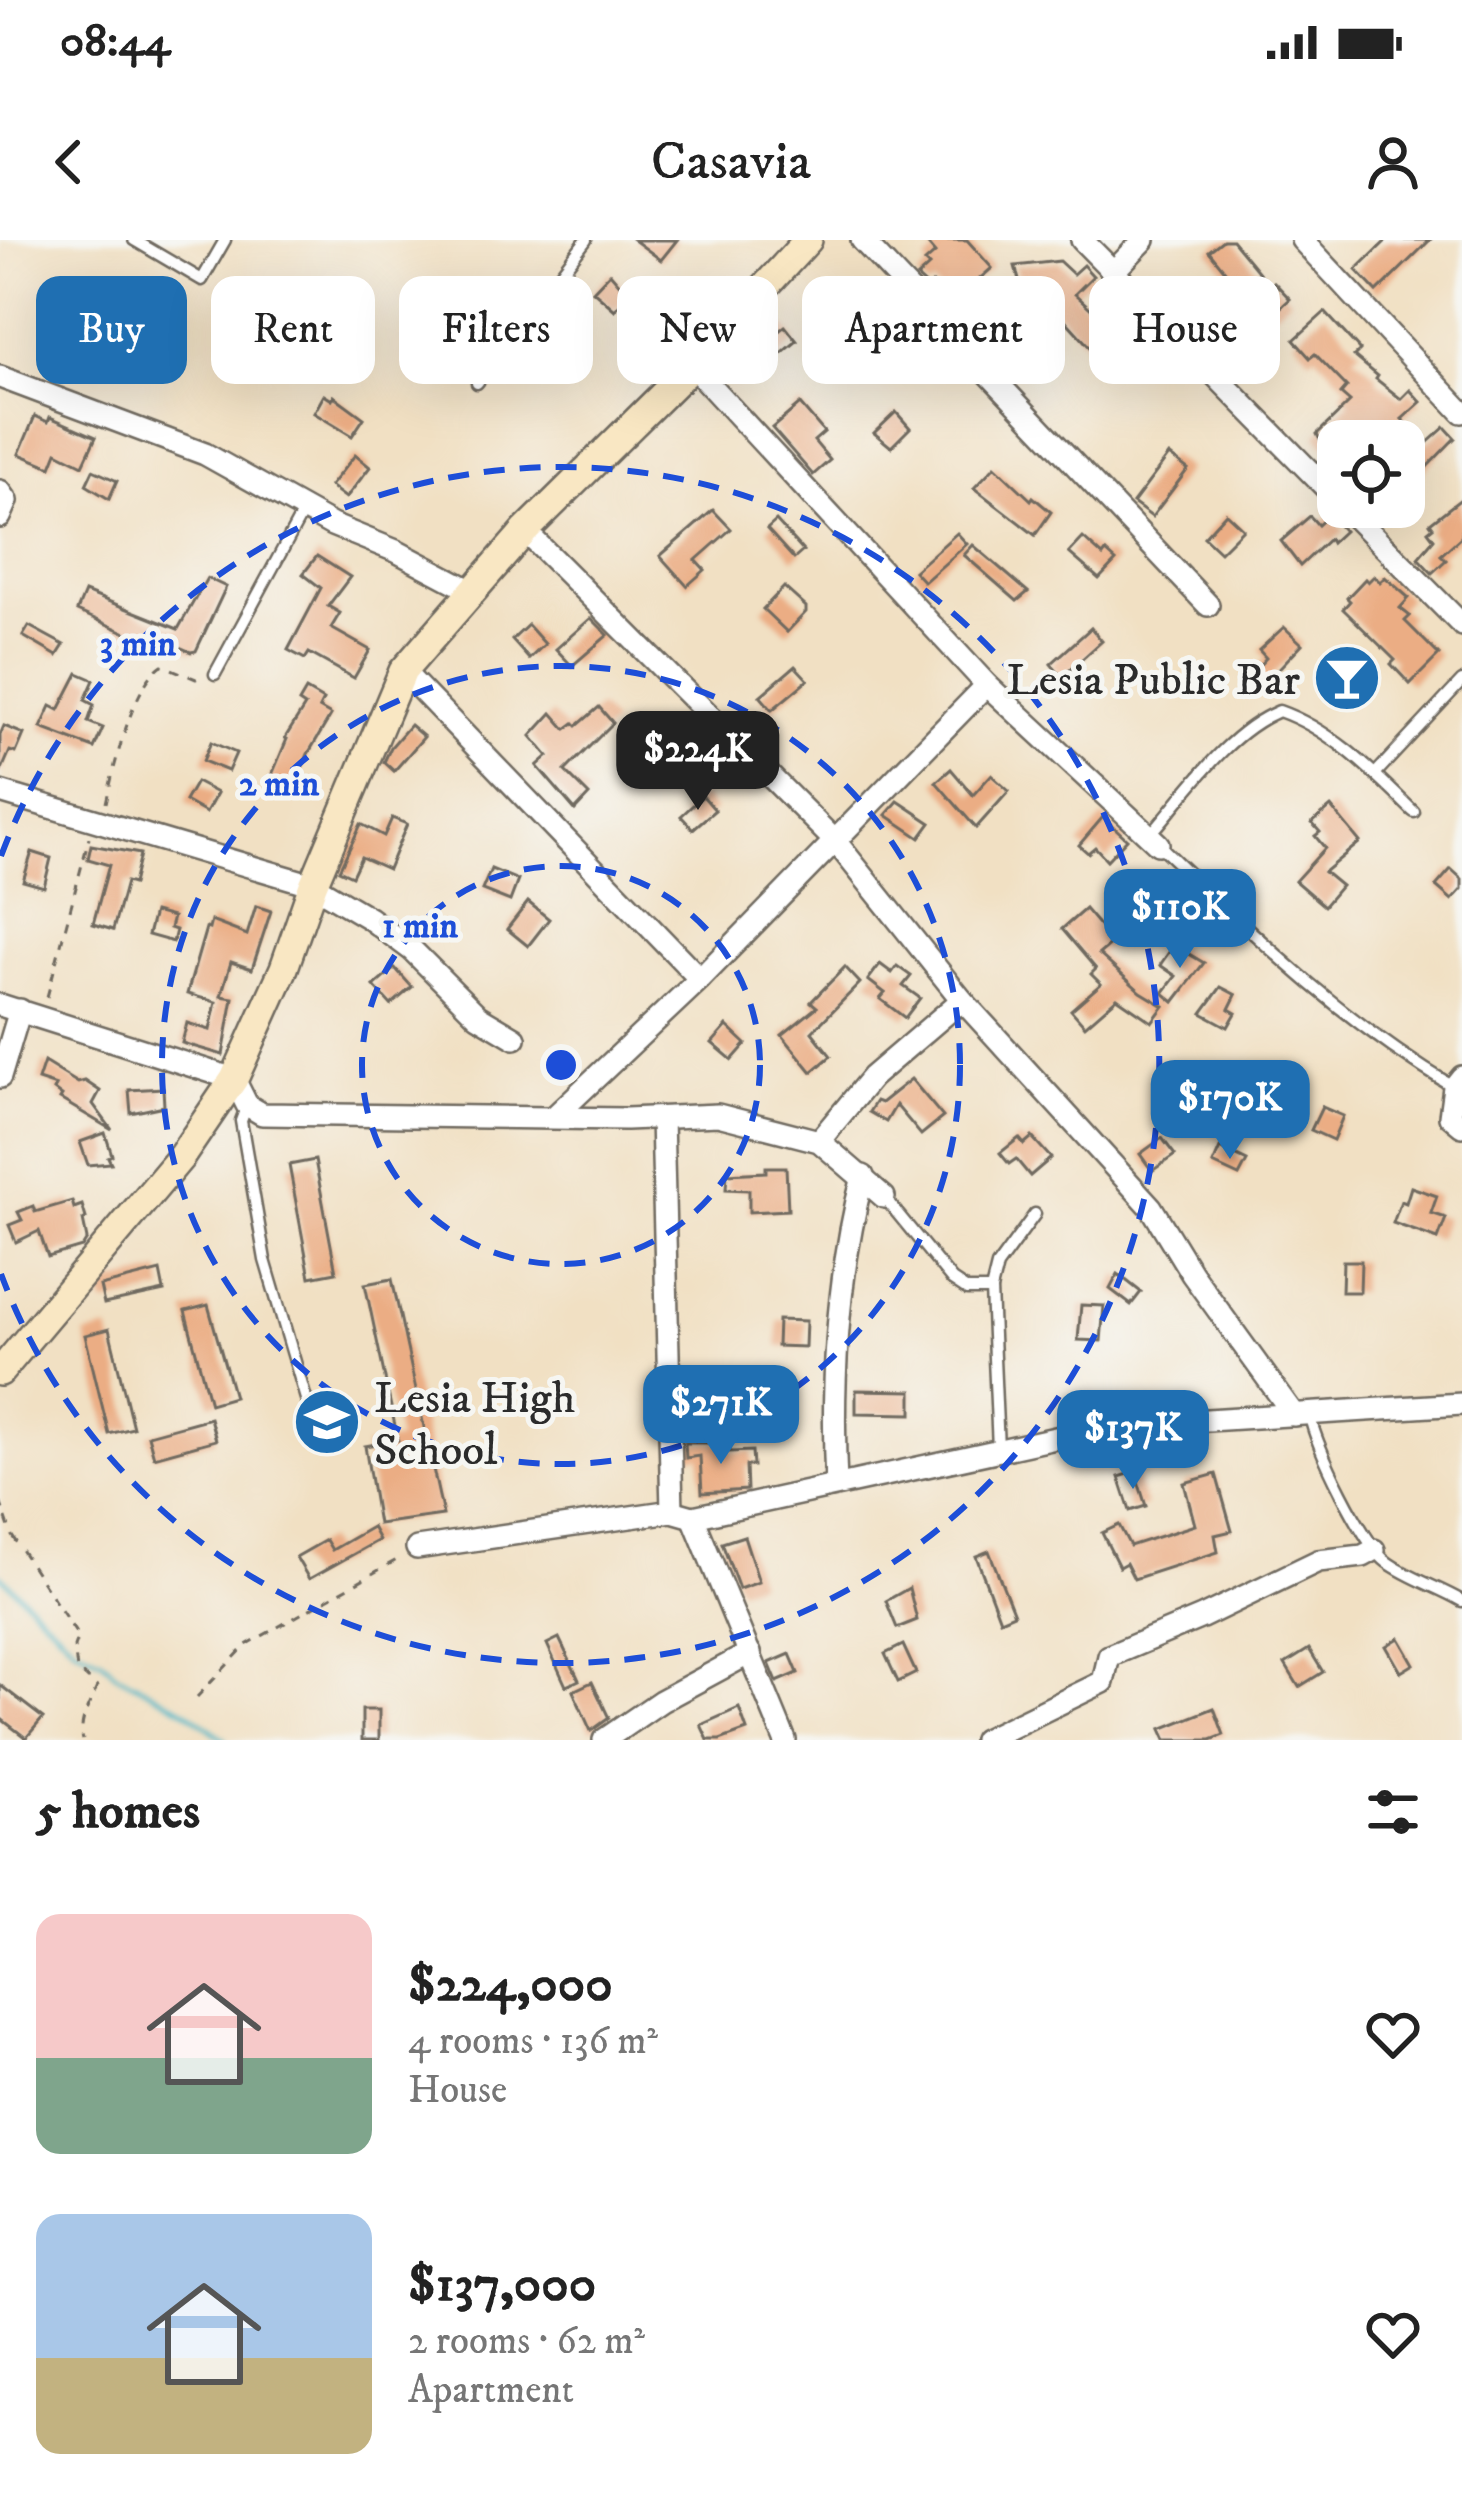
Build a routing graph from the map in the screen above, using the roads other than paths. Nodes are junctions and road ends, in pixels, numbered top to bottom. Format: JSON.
{"nodes":[{"id":1,"x":134,"y":240,"type":"edge"},
{"id":2,"x":225,"y":240,"type":"edge"},
{"id":3,"x":586,"y":240,"type":"edge"},
{"id":4,"x":808,"y":240,"type":"edge"},
{"id":5,"x":862,"y":240,"type":"edge"},
{"id":6,"x":1082,"y":240,"type":"edge"},
{"id":7,"x":1144,"y":240,"type":"edge"},
{"id":8,"x":1302,"y":240,"type":"edge"},
{"id":9,"x":1114,"y":271,"type":"junction"},
{"id":10,"x":559,"y":276,"type":"edge"},
{"id":11,"x":775,"y":276,"type":"edge"},
{"id":12,"x":0,"y":377,"type":"edge"},
{"id":13,"x":674,"y":384,"type":"edge"},
{"id":14,"x":709,"y":384,"type":"edge"},
{"id":15,"x":1462,"y":412,"type":"edge"},
{"id":16,"x":1317,"y":479,"type":"edge"},
{"id":17,"x":0,"y":491,"type":"edge"},
{"id":18,"x":304,"y":510,"type":"junction"},
{"id":19,"x":0,"y":517,"type":"edge"},
{"id":20,"x":1366,"y":528,"type":"edge"},
{"id":21,"x":525,"y":531,"type":"junction"},
{"id":22,"x":470,"y":590,"type":"junction"},
{"id":23,"x":1208,"y":605,"type":"dead end"},
{"id":24,"x":1462,"y":625,"type":"edge"},
{"id":25,"x":403,"y":671,"type":"junction"},
{"id":26,"x":215,"y":674,"type":"road end"},
{"id":27,"x":1462,"y":681,"type":"edge"},
{"id":28,"x":987,"y":685,"type":"junction"},
{"id":29,"x":1375,"y":774,"type":"junction"},
{"id":30,"x":0,"y":793,"type":"edge"},
{"id":31,"x":1414,"y":812,"type":"dead end"},
{"id":32,"x":1154,"y":840,"type":"junction"},
{"id":33,"x":836,"y":842,"type":"junction"},
{"id":34,"x":313,"y":885,"type":"junction"},
{"id":35,"x":700,"y":979,"type":"junction"},
{"id":36,"x":962,"y":1000,"type":"junction"},
{"id":37,"x":21,"y":1010,"type":"edge"},
{"id":38,"x":514,"y":1038,"type":"dead end"},
{"id":39,"x":0,"y":1077,"type":"edge"},
{"id":40,"x":234,"y":1079,"type":"junction"},
{"id":41,"x":1458,"y":1082,"type":"edge"},
{"id":42,"x":247,"y":1105,"type":"junction"},
{"id":43,"x":554,"y":1118,"type":"junction"},
{"id":44,"x":662,"y":1118,"type":"junction"},
{"id":45,"x":1462,"y":1126,"type":"edge"},
{"id":46,"x":819,"y":1141,"type":"junction"},
{"id":47,"x":863,"y":1176,"type":"junction"},
{"id":48,"x":884,"y":1197,"type":"joint"},
{"id":49,"x":1035,"y":1214,"type":"dead end"},
{"id":50,"x":991,"y":1290,"type":"junction"},
{"id":51,"x":0,"y":1372,"type":"edge"},
{"id":52,"x":1462,"y":1403,"type":"edge"},
{"id":53,"x":1302,"y":1415,"type":"junction"},
{"id":54,"x":319,"y":1443,"type":"dead end"},
{"id":55,"x":998,"y":1449,"type":"junction"},
{"id":56,"x":836,"y":1484,"type":"junction"},
{"id":57,"x":682,"y":1514,"type":"junction"},
{"id":58,"x":417,"y":1548,"type":"road end"},
{"id":59,"x":1374,"y":1550,"type":"junction"},
{"id":60,"x":1462,"y":1601,"type":"edge"},
{"id":61,"x":750,"y":1653,"type":"junction"},
{"id":62,"x":604,"y":1740,"type":"edge"},
{"id":63,"x":785,"y":1740,"type":"edge"},
{"id":64,"x":984,"y":1740,"type":"edge"}],
"edges":[{"from":1,"to":2,"type":"lane"},
{"from":3,"to":10,"type":"lane"},
{"from":4,"to":11,"type":"street"},
{"from":5,"to":23,"type":"street"},
{"from":6,"to":9,"type":"street"},
{"from":7,"to":9,"type":"street"},
{"from":8,"to":15,"type":"street"},
{"from":9,"to":16,"type":"street"},
{"from":12,"to":18,"type":"street"},
{"from":13,"to":21,"type":"street"},
{"from":14,"to":28,"type":"street"},
{"from":17,"to":19,"type":"street"},
{"from":18,"to":22,"type":"street"},
{"from":18,"to":26,"type":"lane"},
{"from":20,"to":24,"type":"street"},
{"from":21,"to":22,"type":"street"},
{"from":21,"to":33,"type":"street"},
{"from":22,"to":25,"type":"street"},
{"from":25,"to":34,"type":"street"},
{"from":25,"to":35,"type":"street"},
{"from":27,"to":29,"type":"lane"},
{"from":28,"to":32,"type":"street"},
{"from":28,"to":33,"type":"street"},
{"from":29,"to":31,"type":"lane"},
{"from":29,"to":32,"type":"lane"},
{"from":30,"to":34,"type":"street"},
{"from":32,"to":41,"type":"lane"},
{"from":33,"to":35,"type":"street"},
{"from":33,"to":36,"type":"street"},
{"from":34,"to":38,"type":"street"},
{"from":34,"to":40,"type":"street"},
{"from":35,"to":43,"type":"street"},
{"from":36,"to":46,"type":"street"},
{"from":36,"to":53,"type":"street"},
{"from":37,"to":39,"type":"street"},
{"from":37,"to":40,"type":"street"},
{"from":40,"to":42,"type":"street"},
{"from":40,"to":51,"type":"street"},
{"from":41,"to":45,"type":"street"},
{"from":42,"to":43,"type":"street"},
{"from":42,"to":54,"type":"lane"},
{"from":43,"to":44,"type":"street"},
{"from":44,"to":46,"type":"street"},
{"from":44,"to":57,"type":"street"},
{"from":46,"to":47,"type":"street"},
{"from":47,"to":48,"type":"street"},
{"from":47,"to":56,"type":"street"},
{"from":48,"to":50,"type":"lane"},
{"from":49,"to":50,"type":"lane"},
{"from":50,"to":55,"type":"lane"},
{"from":52,"to":53,"type":"street"},
{"from":53,"to":55,"type":"street"},
{"from":53,"to":59,"type":"lane"},
{"from":55,"to":56,"type":"street"},
{"from":56,"to":57,"type":"street"},
{"from":57,"to":58,"type":"street"},
{"from":57,"to":61,"type":"street"},
{"from":59,"to":60,"type":"lane"},
{"from":59,"to":64,"type":"street"},
{"from":61,"to":62,"type":"street"},
{"from":61,"to":63,"type":"street"}]}
